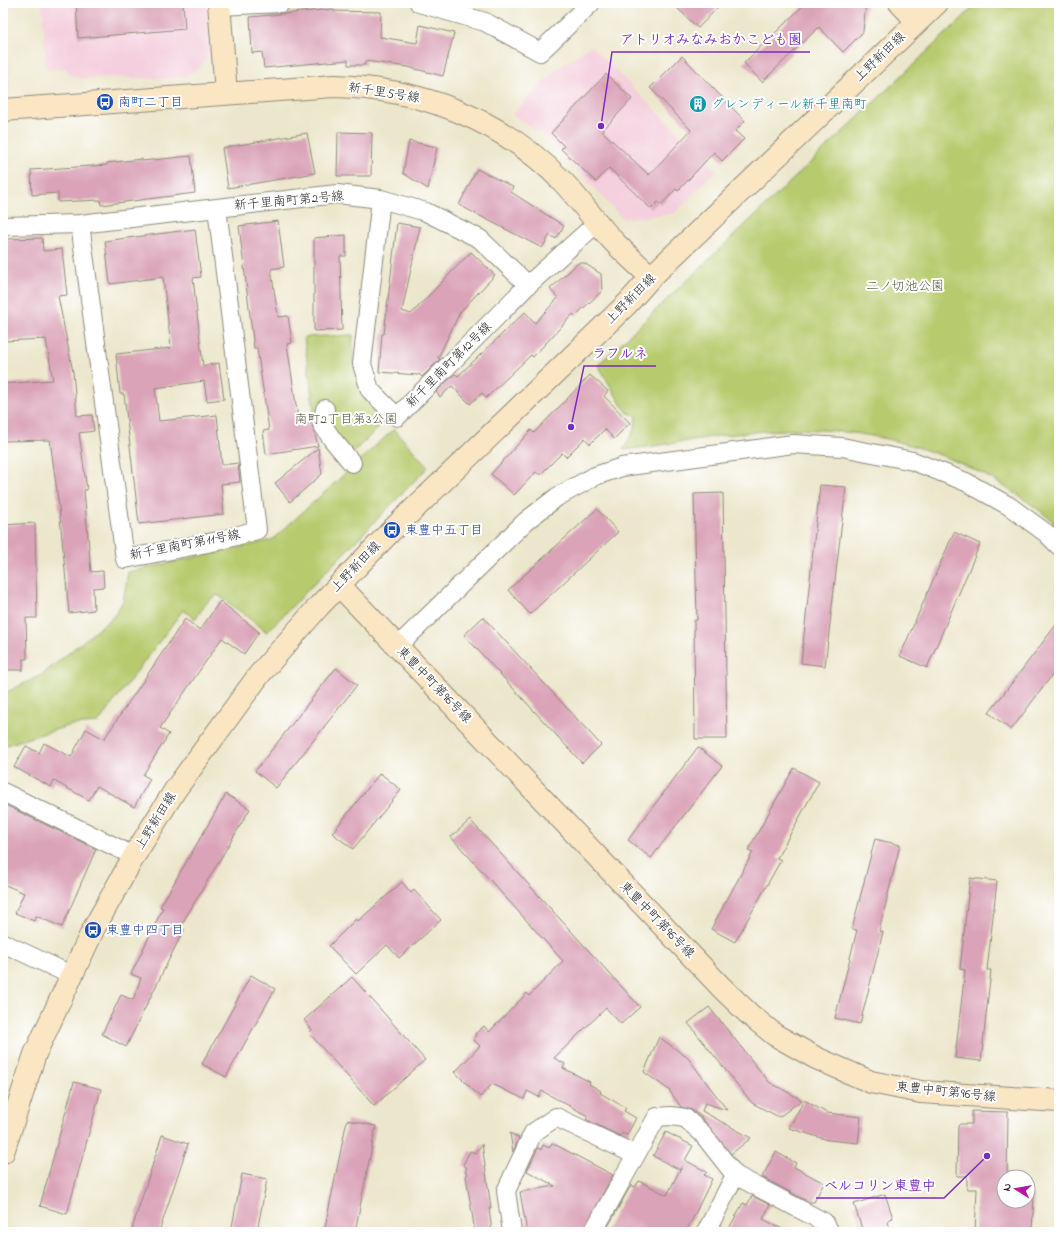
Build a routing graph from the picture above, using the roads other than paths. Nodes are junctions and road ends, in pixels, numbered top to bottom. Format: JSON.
{"nodes":[{"id":1,"x":281,"y":3,"type":"edge"},
{"id":2,"x":418,"y":3,"type":"edge"},
{"id":3,"x":591,"y":3,"type":"edge"},
{"id":4,"x":900,"y":3,"type":"edge"},
{"id":5,"x":937,"y":3,"type":"edge"},
{"id":6,"x":219,"y":5,"type":"edge"},
{"id":7,"x":917,"y":21,"type":"junction"},
{"id":8,"x":226,"y":93,"type":"junction"},
{"id":9,"x":3,"y":110,"type":"edge"},
{"id":10,"x":381,"y":199,"type":"junction"},
{"id":11,"x":217,"y":208,"type":"junction"},
{"id":12,"x":598,"y":222,"type":"junction"},
{"id":13,"x":80,"y":224,"type":"junction"},
{"id":14,"x":3,"y":226,"type":"edge"},
{"id":15,"x":651,"y":278,"type":"junction"},
{"id":16,"x":528,"y":285,"type":"junction"},
{"id":17,"x":325,"y":410,"type":"dead end"},
{"id":18,"x":352,"y":463,"type":"dead end"},
{"id":19,"x":1059,"y":546,"type":"edge"},
{"id":20,"x":339,"y":585,"type":"junction"},
{"id":21,"x":397,"y":647,"type":"junction"},
{"id":22,"x":3,"y":792,"type":"edge"},
{"id":23,"x":134,"y":856,"type":"junction"},
{"id":24,"x":3,"y":943,"type":"edge"},
{"id":25,"x":71,"y":975,"type":"junction"},
{"id":26,"x":1059,"y":1101,"type":"edge"},
{"id":27,"x":3,"y":1152,"type":"edge"},
{"id":28,"x":636,"y":1155,"type":"junction"},
{"id":29,"x":735,"y":1175,"type":"junction"},
{"id":30,"x":824,"y":1229,"type":"edge"},
{"id":31,"x":512,"y":1232,"type":"edge"},
{"id":32,"x":592,"y":1232,"type":"edge"},
{"id":33,"x":706,"y":1232,"type":"edge"}],
"edges":[{"from":1,"to":6,"type":"street"},
{"from":2,"to":3,"type":"street"},
{"from":4,"to":7,"type":"street"},
{"from":5,"to":7,"type":"street","name":"上野新田線"},
{"from":6,"to":8,"type":"street"},
{"from":7,"to":15,"type":"street","name":"上野新田線"},
{"from":8,"to":9,"type":"street","name":"新千里5号線"},
{"from":8,"to":12,"type":"street","name":"新千里5号線"},
{"from":10,"to":11,"type":"street","name":"新千里南町第2号線"},
{"from":10,"to":16,"type":"street","name":"新千里南町第2号線"},
{"from":10,"to":16,"type":"street","name":"新千里南町第12号線"},
{"from":11,"to":13,"type":"street","name":"新千里南町第2号線"},
{"from":11,"to":13,"type":"street","name":"新千里南町第11号線"},
{"from":12,"to":15,"type":"street","name":"新千里5号線"},
{"from":12,"to":16,"type":"street"},
{"from":13,"to":14,"type":"street","name":"新千里南町第2号線"},
{"from":15,"to":20,"type":"street","name":"上野新田線"},
{"from":17,"to":18,"type":"street"},
{"from":19,"to":21,"type":"street"},
{"from":20,"to":21,"type":"street","name":"東豊中町第96号線"},
{"from":20,"to":23,"type":"street","name":"上野新田線"},
{"from":21,"to":26,"type":"street","name":"東豊中町第96号線"},
{"from":22,"to":23,"type":"street"},
{"from":23,"to":25,"type":"street","name":"上野新田線"},
{"from":24,"to":25,"type":"street"},
{"from":25,"to":27,"type":"street","name":"上野新田線"},
{"from":28,"to":29,"type":"street"},
{"from":28,"to":31,"type":"street"},
{"from":28,"to":32,"type":"street"},
{"from":29,"to":30,"type":"street"},
{"from":29,"to":33,"type":"street"}]}
